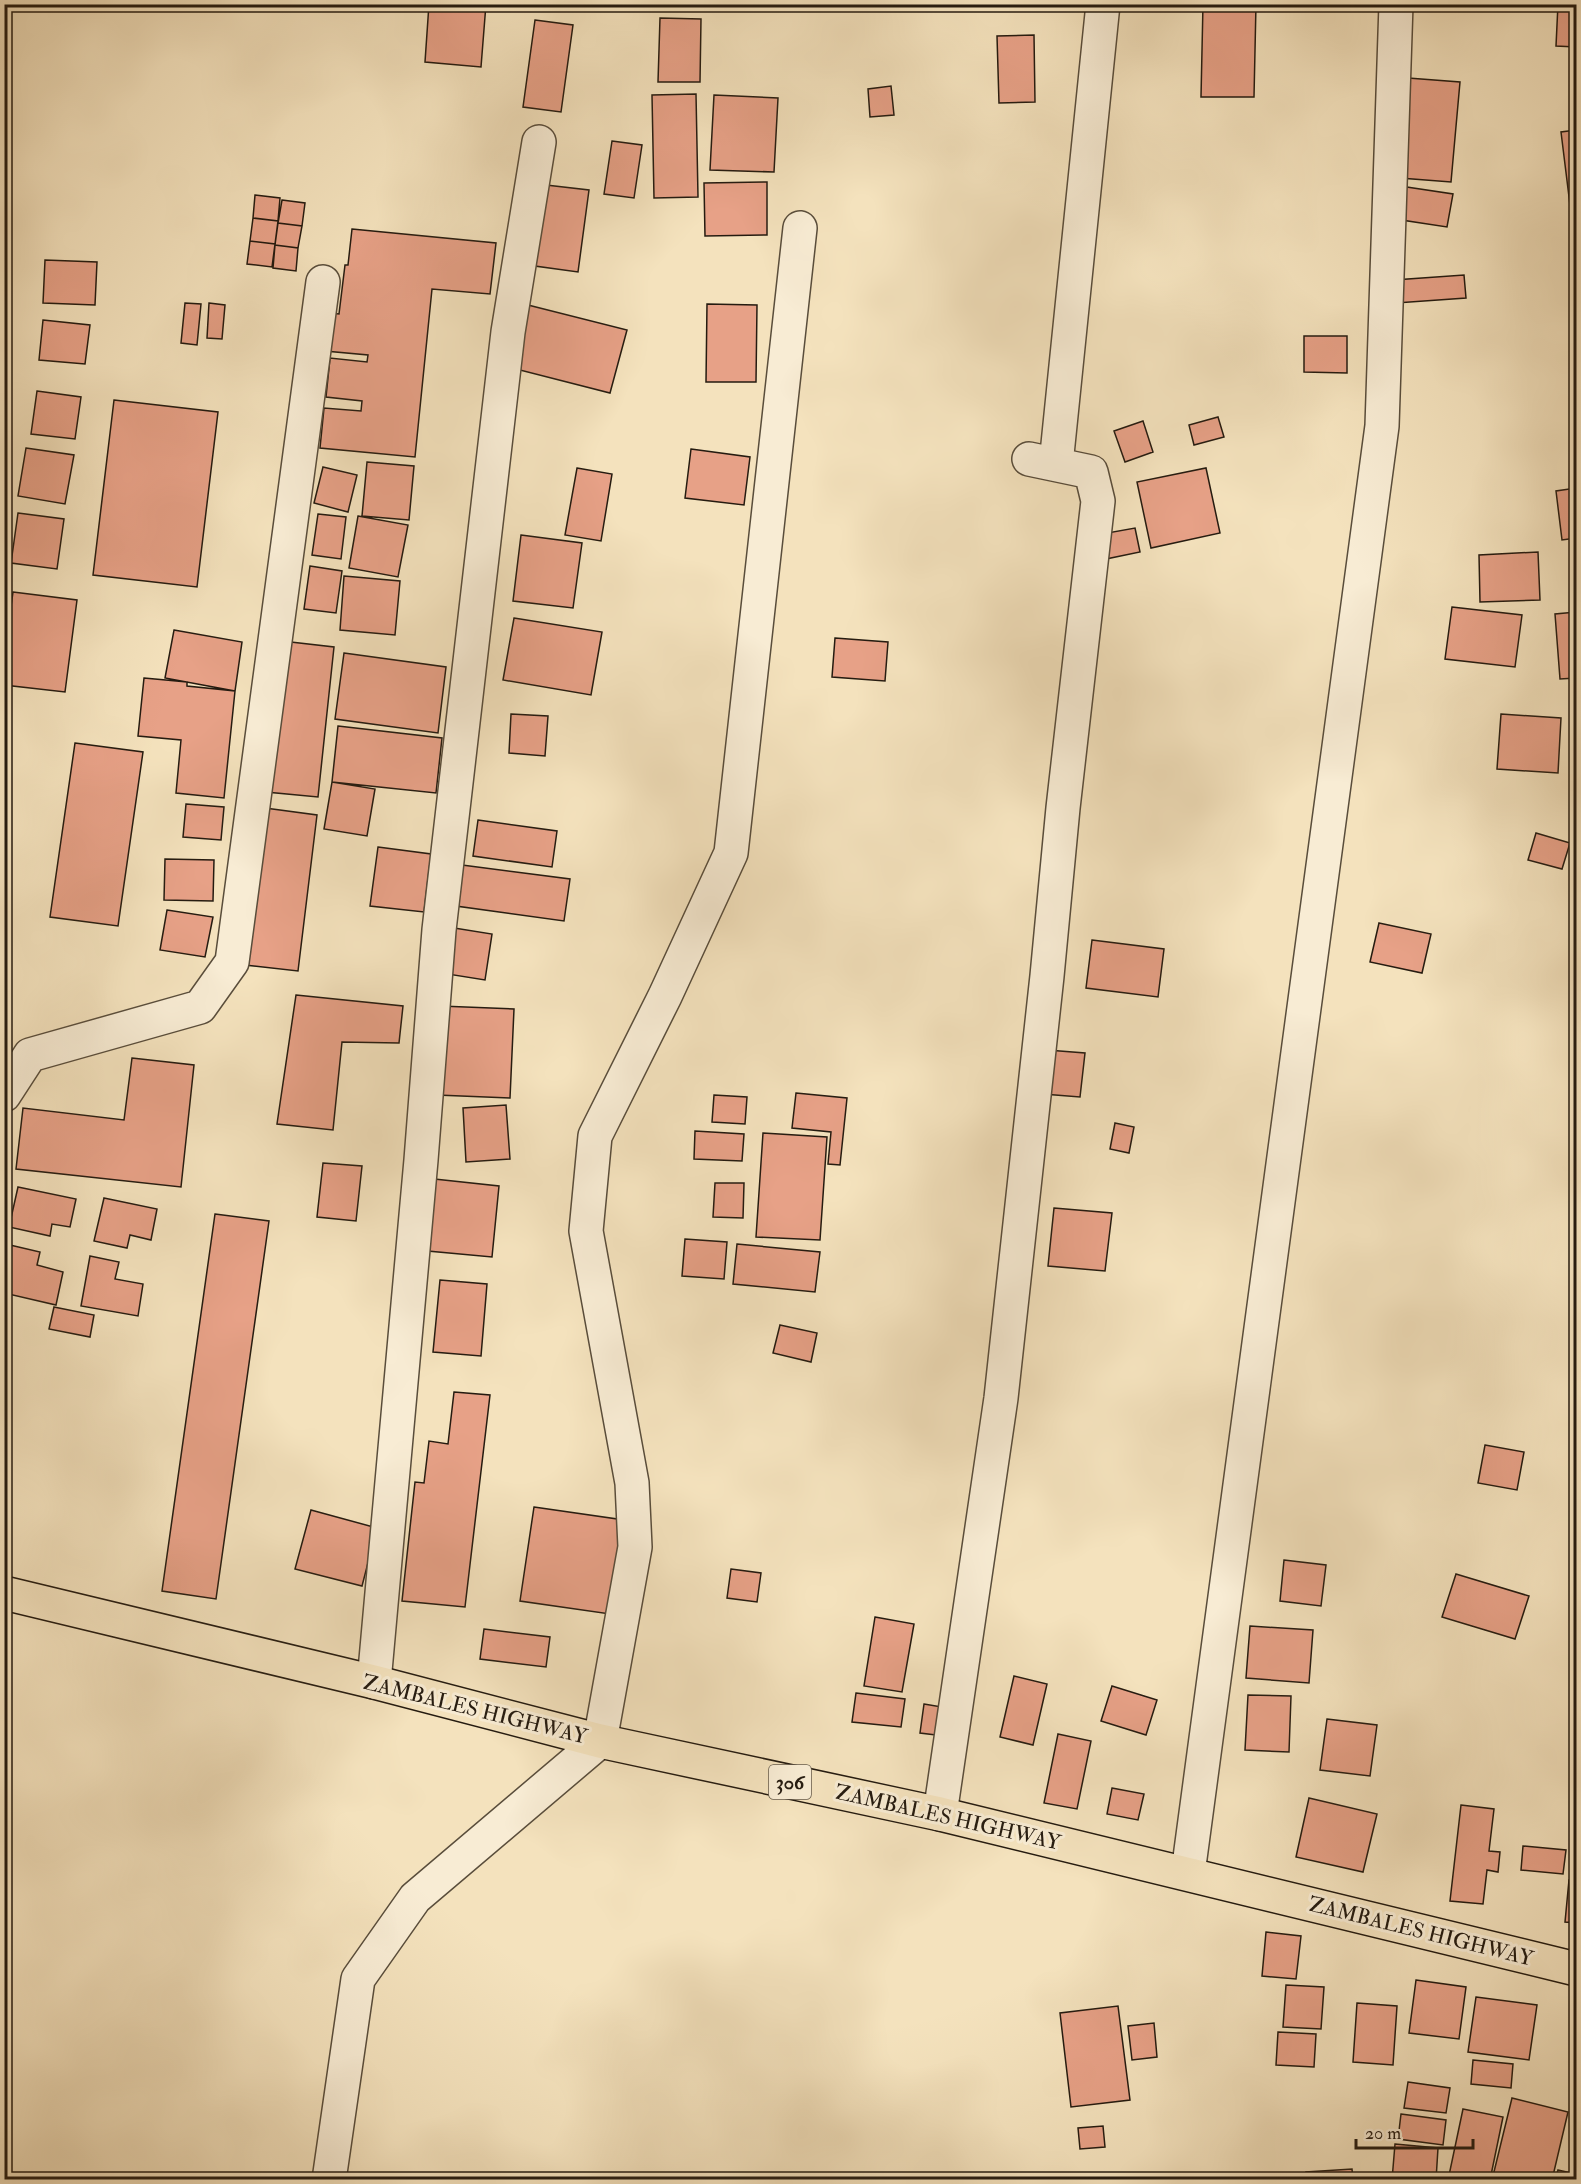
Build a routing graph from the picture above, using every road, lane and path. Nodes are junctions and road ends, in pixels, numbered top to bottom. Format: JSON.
{"nodes":[{"id":1,"x":1103,"y":4,"type":"edge"},
{"id":2,"x":1396,"y":4,"type":"edge"},
{"id":3,"x":539,"y":142,"type":"dead end"},
{"id":4,"x":800,"y":228,"type":"dead end"},
{"id":5,"x":323,"y":282,"type":"dead end"},
{"id":6,"x":4,"y":1095,"type":"edge"},
{"id":7,"x":4,"y":1593,"type":"edge"},
{"id":8,"x":374,"y":1682,"type":"junction"},
{"id":9,"x":600,"y":1741,"type":"junction"},
{"id":10,"x":940,"y":1814,"type":"junction"},
{"id":11,"x":1188,"y":1873,"type":"junction"},
{"id":12,"x":1576,"y":1969,"type":"edge"},
{"id":13,"x":329,"y":2180,"type":"edge"}],
"edges":[{"from":1,"to":10,"type":"street"},
{"from":2,"to":11,"type":"street"},
{"from":3,"to":8,"type":"street"},
{"from":4,"to":9,"type":"street"},
{"from":5,"to":6,"type":"street"},
{"from":7,"to":8,"type":"main road","name":"ZAMBALES HIGHWAY","number":"306"},
{"from":8,"to":9,"type":"main road","name":"ZAMBALES HIGHWAY","number":"306"},
{"from":9,"to":10,"type":"main road","name":"ZAMBALES HIGHWAY","number":"306"},
{"from":9,"to":13,"type":"street"},
{"from":10,"to":11,"type":"main road","name":"ZAMBALES HIGHWAY","number":"306"},
{"from":11,"to":12,"type":"main road","name":"ZAMBALES HIGHWAY","number":"306"}]}
